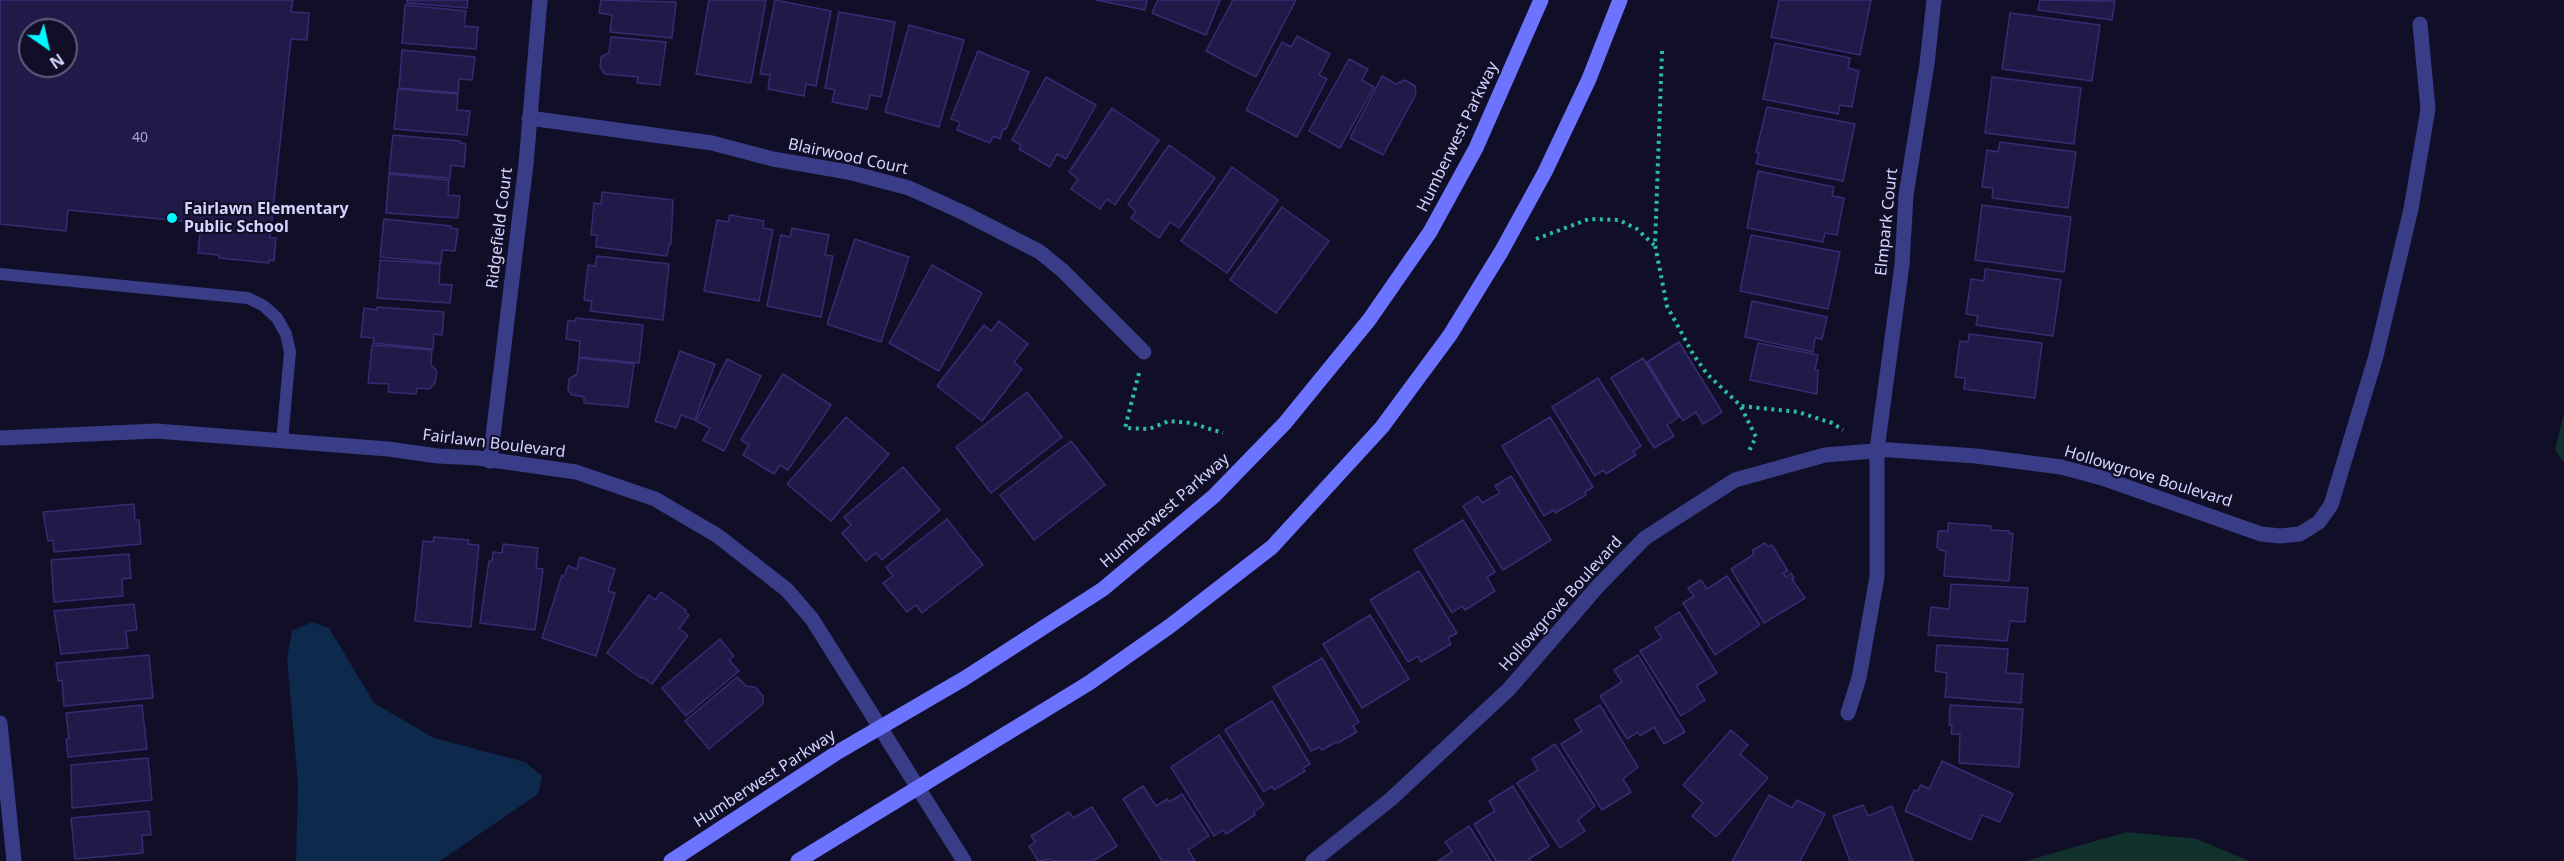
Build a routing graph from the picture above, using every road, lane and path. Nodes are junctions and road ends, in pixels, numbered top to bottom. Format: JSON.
{"nodes":[{"id":1,"x":540,"y":0,"type":"edge"},
{"id":2,"x":1541,"y":0,"type":"edge"},
{"id":3,"x":1620,"y":0,"type":"edge"},
{"id":4,"x":1934,"y":0,"type":"edge"},
{"id":5,"x":2420,"y":24,"type":"dead end"},
{"id":6,"x":1662,"y":51,"type":"dead end"},
{"id":7,"x":529,"y":118,"type":"junction"},
{"id":8,"x":1655,"y":245,"type":"junction"},
{"id":9,"x":1501,"y":252,"type":"junction"},
{"id":10,"x":0,"y":274,"type":"edge"},
{"id":11,"x":1144,"y":352,"type":"joint"},
{"id":12,"x":1741,"y":406,"type":"junction"},
{"id":13,"x":1223,"y":432,"type":"dead end"},
{"id":14,"x":0,"y":438,"type":"edge"},
{"id":15,"x":282,"y":441,"type":"junction"},
{"id":16,"x":1875,"y":450,"type":"junction"},
{"id":17,"x":490,"y":461,"type":"junction"},
{"id":18,"x":1735,"y":480,"type":"junction"},
{"id":19,"x":1848,"y":713,"type":"dead end"},
{"id":20,"x":0,"y":723,"type":"edge"},
{"id":21,"x":880,"y":726,"type":"junction"},
{"id":22,"x":917,"y":787,"type":"junction"},
{"id":23,"x":4,"y":805,"type":"edge"},
{"id":24,"x":14,"y":861,"type":"edge"},
{"id":25,"x":671,"y":861,"type":"edge"},
{"id":26,"x":798,"y":861,"type":"edge"},
{"id":27,"x":964,"y":861,"type":"edge"},
{"id":28,"x":1313,"y":861,"type":"edge"}],
"edges":[{"from":1,"to":7,"type":"street","name":"Ridgefield Court"},
{"from":2,"to":21,"type":"main road","name":"Humberwest Parkway"},
{"from":3,"to":9,"type":"main road"},
{"from":4,"to":16,"type":"street","name":"Elmpark Court"},
{"from":5,"to":16,"type":"street","name":"Hollowgrove Boulevard"},
{"from":6,"to":8,"type":"path"},
{"from":7,"to":11,"type":"street","name":"Blairwood Court"},
{"from":7,"to":17,"type":"street","name":"Ridgefield Court"},
{"from":8,"to":9,"type":"path"},
{"from":8,"to":12,"type":"path"},
{"from":9,"to":22,"type":"main road"},
{"from":10,"to":15,"type":"lane"},
{"from":11,"to":13,"type":"path"},
{"from":12,"to":16,"type":"path"},
{"from":12,"to":18,"type":"path"},
{"from":14,"to":15,"type":"street","name":"Fairlawn Boulevard"},
{"from":15,"to":17,"type":"street","name":"Fairlawn Boulevard"},
{"from":16,"to":18,"type":"street","name":"Hollowgrove Boulevard"},
{"from":16,"to":19,"type":"street","name":"Elmpark Court"},
{"from":17,"to":21,"type":"street","name":"Fairlawn Boulevard"},
{"from":18,"to":28,"type":"street","name":"Hollowgrove Boulevard"},
{"from":20,"to":23,"type":"street"},
{"from":21,"to":22,"type":"street","name":"Fairlawn Boulevard"},
{"from":21,"to":25,"type":"main road","name":"Humberwest Parkway"},
{"from":22,"to":26,"type":"main road"},
{"from":22,"to":27,"type":"street","name":"Fairlawn Boulevard"},
{"from":23,"to":24,"type":"street"}]}
